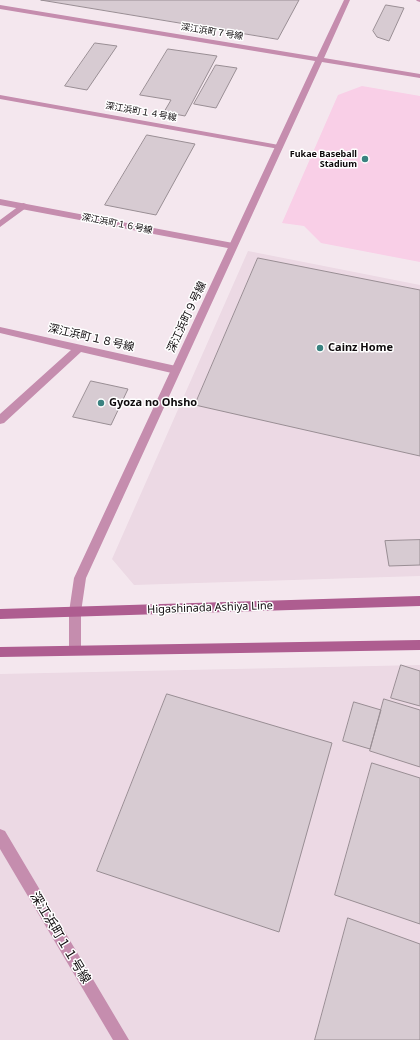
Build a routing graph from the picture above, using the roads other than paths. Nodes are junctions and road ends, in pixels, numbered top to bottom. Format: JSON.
{"nodes":[{"id":1,"x":346,"y":0,"type":"edge"},
{"id":2,"x":0,"y":7,"type":"edge"},
{"id":3,"x":320,"y":59,"type":"junction"},
{"id":4,"x":420,"y":76,"type":"edge"},
{"id":5,"x":0,"y":97,"type":"edge"},
{"id":6,"x":279,"y":146,"type":"junction"},
{"id":7,"x":0,"y":202,"type":"edge"},
{"id":8,"x":23,"y":206,"type":"junction"},
{"id":9,"x":0,"y":224,"type":"edge"},
{"id":10,"x":233,"y":246,"type":"junction"},
{"id":11,"x":0,"y":330,"type":"edge"},
{"id":12,"x":79,"y":348,"type":"junction"},
{"id":13,"x":176,"y":370,"type":"junction"},
{"id":14,"x":0,"y":420,"type":"edge"},
{"id":15,"x":420,"y":601,"type":"edge"},
{"id":16,"x":75,"y":612,"type":"junction"},
{"id":17,"x":0,"y":614,"type":"edge"},
{"id":18,"x":420,"y":645,"type":"edge"},
{"id":19,"x":75,"y":650,"type":"junction"},
{"id":20,"x":0,"y":652,"type":"edge"},
{"id":21,"x":0,"y":836,"type":"edge"},
{"id":22,"x":121,"y":1040,"type":"edge"}],
"edges":[{"from":1,"to":3,"type":"street","name":"深江浜町９号線"},
{"from":2,"to":3,"type":"street","name":"深江浜町７号線"},
{"from":3,"to":4,"type":"street","name":"深江浜町７号線"},
{"from":3,"to":6,"type":"street","name":"深江浜町９号線"},
{"from":5,"to":6,"type":"street","name":"深江浜町１４号線"},
{"from":6,"to":10,"type":"street","name":"深江浜町９号線"},
{"from":7,"to":8,"type":"street","name":"深江浜町１６号線"},
{"from":8,"to":9,"type":"street"},
{"from":8,"to":10,"type":"street","name":"深江浜町１６号線"},
{"from":10,"to":13,"type":"street","name":"深江浜町９号線"},
{"from":11,"to":12,"type":"street","name":"深江浜町１８号線"},
{"from":12,"to":13,"type":"street","name":"深江浜町１８号線"},
{"from":12,"to":14,"type":"street"},
{"from":13,"to":16,"type":"street","name":"深江浜町９号線"},
{"from":15,"to":16,"type":"main road","name":"Higashinada Ashiya Line"},
{"from":16,"to":17,"type":"main road","name":"Higashinada Ashiya Line"},
{"from":16,"to":19,"type":"street","name":"深江浜町９号線"},
{"from":18,"to":19,"type":"main road"},
{"from":19,"to":20,"type":"main road"},
{"from":21,"to":22,"type":"street","name":"深江浜町１１号線"}]}
